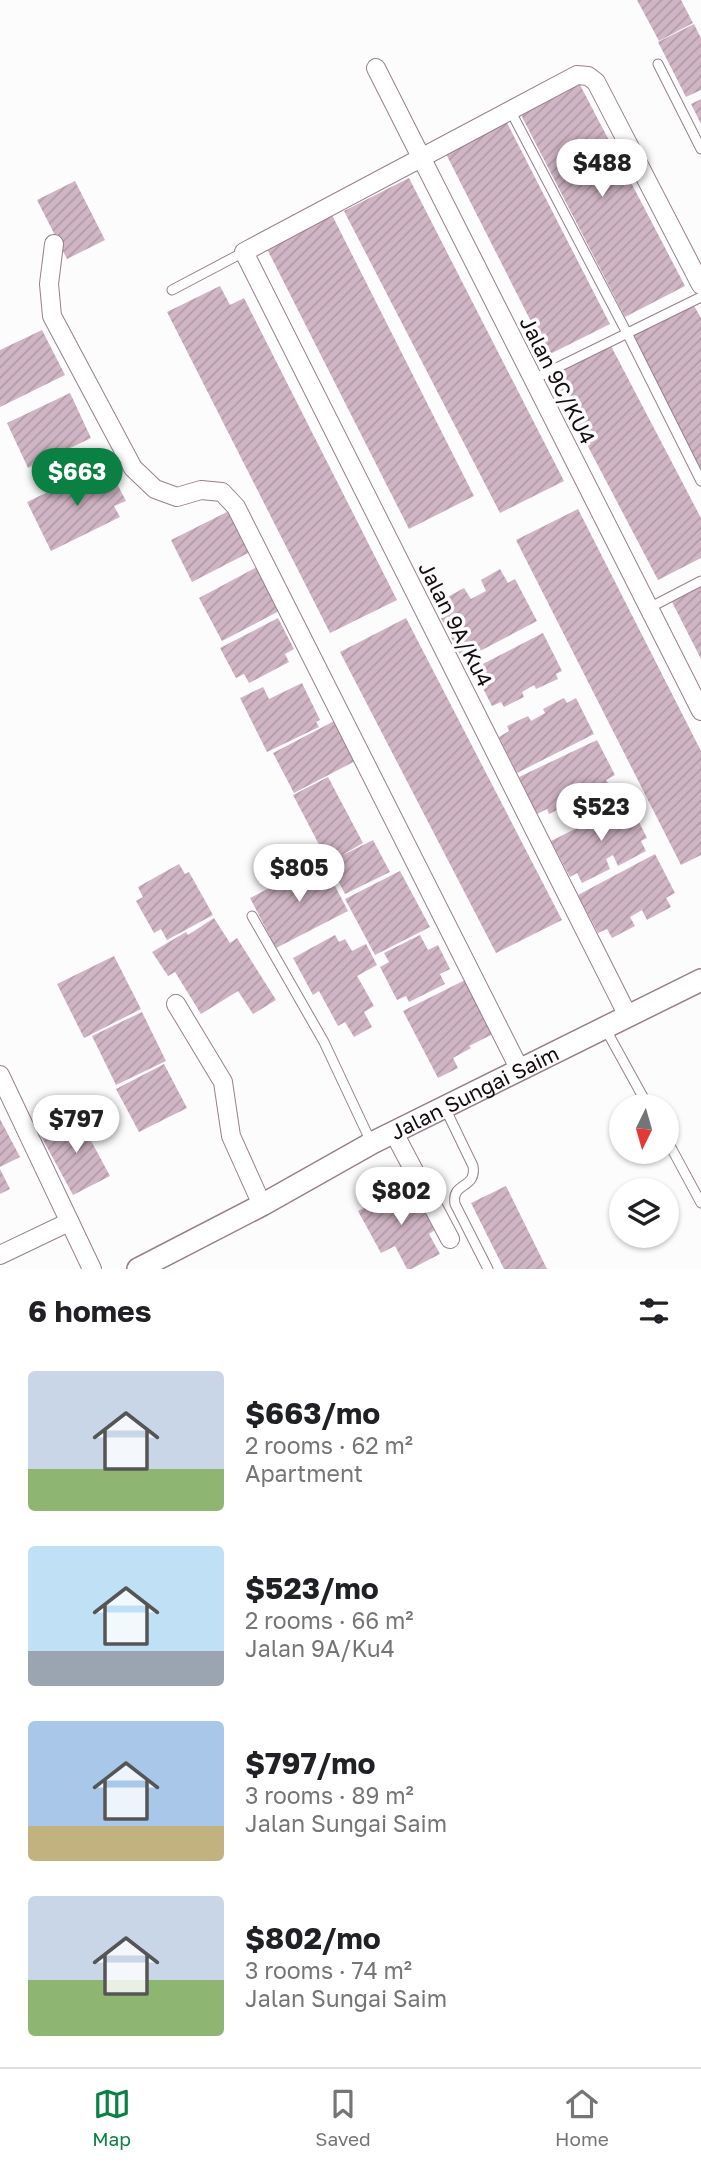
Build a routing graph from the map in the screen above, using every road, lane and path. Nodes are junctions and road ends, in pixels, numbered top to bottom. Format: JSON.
{"nodes":[{"id":1,"x":658,"y":64,"type":"dead end"},
{"id":2,"x":376,"y":68,"type":"dead end"},
{"id":3,"x":510,"y":110,"type":"junction"},
{"id":4,"x":701,"y":149,"type":"edge"},
{"id":5,"x":421,"y":158,"type":"junction"},
{"id":6,"x":54,"y":244,"type":"dead end"},
{"id":7,"x":244,"y":252,"type":"junction"},
{"id":8,"x":701,"y":285,"type":"edge"},
{"id":9,"x":172,"y":290,"type":"dead end"},
{"id":10,"x":701,"y":298,"type":"edge"},
{"id":11,"x":627,"y":334,"type":"junction"},
{"id":12,"x":532,"y":380,"type":"junction"},
{"id":13,"x":701,"y":481,"type":"edge"},
{"id":14,"x":701,"y":581,"type":"edge"},
{"id":15,"x":649,"y":608,"type":"junction"},
{"id":16,"x":701,"y":711,"type":"edge"},
{"id":17,"x":252,"y":916,"type":"dead end"},
{"id":18,"x":701,"y":980,"type":"edge"},
{"id":19,"x":176,"y":1004,"type":"dead end"},
{"id":20,"x":628,"y":1016,"type":"junction"},
{"id":21,"x":605,"y":1028,"type":"junction"},
{"id":22,"x":520,"y":1070,"type":"junction"},
{"id":23,"x":0,"y":1075,"type":"edge"},
{"id":24,"x":641,"y":1094,"type":"edge"},
{"id":25,"x":444,"y":1108,"type":"junction"},
{"id":26,"x":394,"y":1133,"type":"junction"},
{"id":27,"x":372,"y":1143,"type":"junction"},
{"id":28,"x":679,"y":1162,"type":"edge"},
{"id":29,"x":701,"y":1203,"type":"edge"},
{"id":30,"x":262,"y":1205,"type":"junction"},
{"id":31,"x":69,"y":1222,"type":"junction"},
{"id":32,"x":450,"y":1240,"type":"dead end"},
{"id":33,"x":0,"y":1255,"type":"edge"},
{"id":34,"x":92,"y":1269,"type":"edge"},
{"id":35,"x":138,"y":1269,"type":"edge"},
{"id":36,"x":488,"y":1269,"type":"edge"}],
"edges":[{"from":1,"to":4,"type":"lane"},
{"from":2,"to":5,"type":"street","name":"Jalan 9C/KU4"},
{"from":3,"to":5,"type":"street"},
{"from":3,"to":8,"type":"street"},
{"from":3,"to":11,"type":"lane"},
{"from":5,"to":7,"type":"street"},
{"from":5,"to":12,"type":"street","name":"Jalan 9C/KU4"},
{"from":6,"to":22,"type":"street"},
{"from":7,"to":9,"type":"lane"},
{"from":7,"to":20,"type":"street","name":"Jalan 9A/Ku4"},
{"from":10,"to":11,"type":"lane"},
{"from":11,"to":12,"type":"lane"},
{"from":11,"to":13,"type":"lane"},
{"from":12,"to":15,"type":"street","name":"Jalan 9C/KU4"},
{"from":14,"to":15,"type":"lane"},
{"from":15,"to":16,"type":"street","name":"Jalan 9C/KU4"},
{"from":17,"to":27,"type":"lane"},
{"from":18,"to":20,"type":"street","name":"Jalan Sungai Saim"},
{"from":19,"to":30,"type":"street"},
{"from":20,"to":21,"type":"street","name":"Jalan Sungai Saim"},
{"from":21,"to":22,"type":"street","name":"Jalan Sungai Saim"},
{"from":21,"to":24,"type":"lane"},
{"from":22,"to":25,"type":"street","name":"Jalan Sungai Saim"},
{"from":23,"to":31,"type":"street"},
{"from":25,"to":26,"type":"street","name":"Jalan Sungai Saim"},
{"from":25,"to":36,"type":"lane"},
{"from":26,"to":27,"type":"street","name":"Jalan Sungai Saim"},
{"from":26,"to":32,"type":"street"},
{"from":27,"to":30,"type":"street","name":"Jalan Sungai Saim"},
{"from":28,"to":29,"type":"lane"},
{"from":30,"to":35,"type":"street","name":"Jalan Sungai Saim"},
{"from":31,"to":33,"type":"street"},
{"from":31,"to":34,"type":"street"}]}
